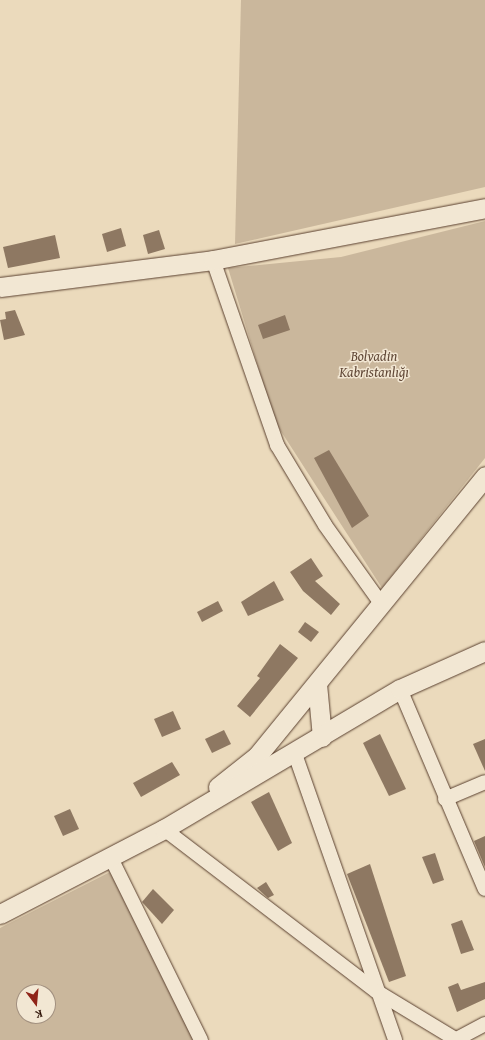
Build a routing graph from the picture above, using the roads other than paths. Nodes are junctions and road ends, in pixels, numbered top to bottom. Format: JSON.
{"nodes":[{"id":1,"x":485,"y":208,"type":"edge"},
{"id":2,"x":213,"y":260,"type":"junction"},
{"id":3,"x":0,"y":288,"type":"edge"},
{"id":4,"x":485,"y":476,"type":"edge"},
{"id":5,"x":382,"y":605,"type":"junction"},
{"id":6,"x":485,"y":651,"type":"edge"},
{"id":7,"x":317,"y":684,"type":"junction"},
{"id":8,"x":400,"y":689,"type":"junction"},
{"id":9,"x":322,"y":737,"type":"junction"},
{"id":10,"x":295,"y":754,"type":"junction"},
{"id":11,"x":485,"y":782,"type":"edge"},
{"id":12,"x":445,"y":799,"type":"junction"},
{"id":13,"x":164,"y":830,"type":"junction"},
{"id":14,"x":111,"y":858,"type":"junction"},
{"id":15,"x":485,"y":890,"type":"edge"},
{"id":16,"x":0,"y":914,"type":"edge"},
{"id":17,"x":376,"y":991,"type":"junction"},
{"id":18,"x":485,"y":1024,"type":"edge"},
{"id":19,"x":201,"y":1040,"type":"edge"},
{"id":20,"x":396,"y":1040,"type":"edge"},
{"id":21,"x":456,"y":1040,"type":"edge"}],
"edges":[{"from":1,"to":2,"type":"street"},
{"from":2,"to":3,"type":"street"},
{"from":2,"to":5,"type":"street"},
{"from":4,"to":5,"type":"street"},
{"from":5,"to":7,"type":"street"},
{"from":6,"to":8,"type":"street"},
{"from":7,"to":9,"type":"street"},
{"from":7,"to":13,"type":"street"},
{"from":8,"to":9,"type":"street"},
{"from":8,"to":12,"type":"street"},
{"from":9,"to":10,"type":"street"},
{"from":10,"to":13,"type":"street"},
{"from":10,"to":17,"type":"street"},
{"from":11,"to":12,"type":"street"},
{"from":12,"to":15,"type":"street"},
{"from":13,"to":14,"type":"street"},
{"from":13,"to":17,"type":"street"},
{"from":14,"to":16,"type":"street"},
{"from":14,"to":19,"type":"street"},
{"from":17,"to":20,"type":"street"},
{"from":17,"to":21,"type":"street"},
{"from":18,"to":21,"type":"street"}]}
